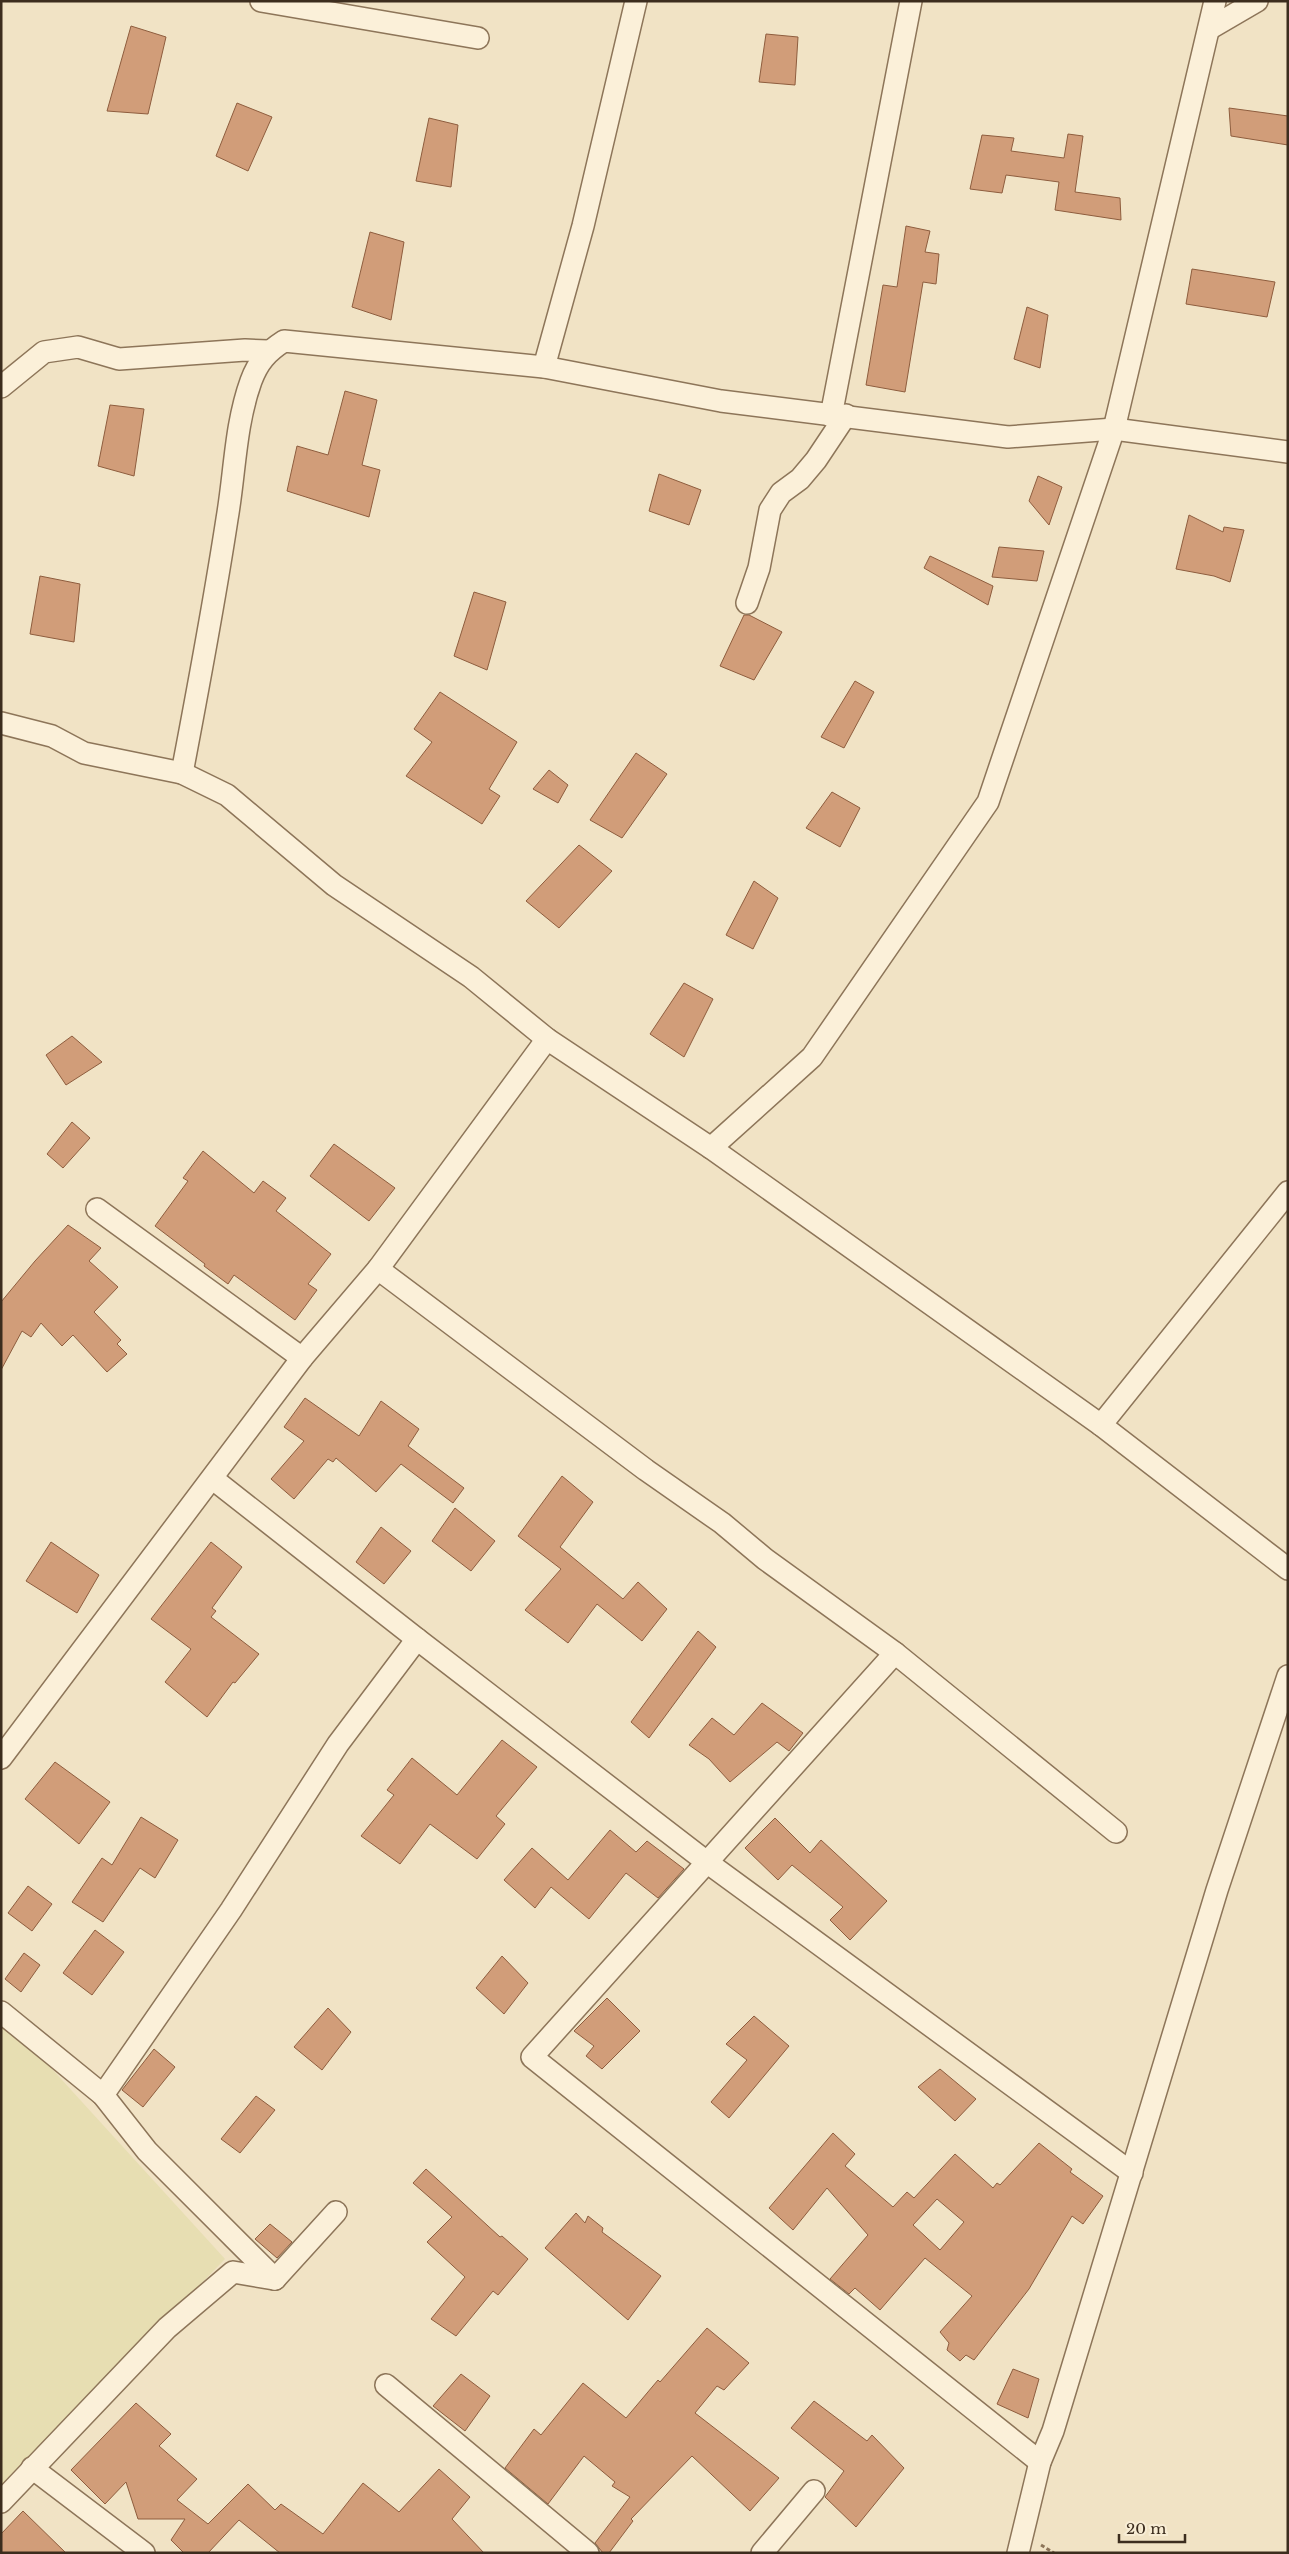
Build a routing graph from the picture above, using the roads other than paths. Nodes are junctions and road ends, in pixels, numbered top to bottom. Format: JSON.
{"nodes":[{"id":1,"x":261,"y":1,"type":"edge"},
{"id":2,"x":636,"y":1,"type":"edge"},
{"id":3,"x":911,"y":1,"type":"edge"},
{"id":4,"x":1215,"y":1,"type":"edge"},
{"id":5,"x":1257,"y":1,"type":"edge"},
{"id":6,"x":1209,"y":29,"type":"junction"},
{"id":7,"x":478,"y":38,"type":"dead end"},
{"id":8,"x":268,"y":351,"type":"junction"},
{"id":9,"x":544,"y":367,"type":"junction"},
{"id":10,"x":1,"y":387,"type":"edge"},
{"id":11,"x":839,"y":416,"type":"junction"},
{"id":12,"x":1114,"y":430,"type":"junction"},
{"id":13,"x":1288,"y":452,"type":"edge"},
{"id":14,"x":747,"y":603,"type":"dead end"},
{"id":15,"x":1,"y":723,"type":"edge"},
{"id":16,"x":182,"y":773,"type":"junction"},
{"id":17,"x":547,"y":1040,"type":"junction"},
{"id":18,"x":711,"y":1148,"type":"junction"},
{"id":19,"x":1288,"y":1192,"type":"edge"},
{"id":20,"x":98,"y":1209,"type":"dead end"},
{"id":21,"x":378,"y":1269,"type":"junction"},
{"id":22,"x":302,"y":1358,"type":"junction"},
{"id":23,"x":1102,"y":1425,"type":"junction"},
{"id":24,"x":213,"y":1478,"type":"junction"},
{"id":25,"x":1288,"y":1569,"type":"edge"},
{"id":26,"x":417,"y":1639,"type":"junction"},
{"id":27,"x":895,"y":1653,"type":"junction"},
{"id":28,"x":1288,"y":1676,"type":"edge"},
{"id":29,"x":1,"y":1758,"type":"edge"},
{"id":30,"x":1116,"y":1832,"type":"dead end"},
{"id":31,"x":708,"y":1863,"type":"junction"},
{"id":32,"x":1,"y":2012,"type":"edge"},
{"id":33,"x":103,"y":2095,"type":"junction"},
{"id":34,"x":1132,"y":2172,"type":"junction"},
{"id":35,"x":336,"y":2212,"type":"dead end"},
{"id":36,"x":275,"y":2279,"type":"junction"},
{"id":37,"x":386,"y":2385,"type":"dead end"},
{"id":38,"x":1040,"y":2462,"type":"junction"},
{"id":39,"x":32,"y":2468,"type":"junction"},
{"id":40,"x":814,"y":2491,"type":"dead end"},
{"id":41,"x":1,"y":2502,"type":"edge"},
{"id":42,"x":144,"y":2553,"type":"edge"},
{"id":43,"x":588,"y":2553,"type":"edge"},
{"id":44,"x":762,"y":2553,"type":"edge"},
{"id":45,"x":1018,"y":2553,"type":"edge"}],
"edges":[{"from":1,"to":7,"type":"street"},
{"from":2,"to":9,"type":"street"},
{"from":3,"to":11,"type":"street"},
{"from":4,"to":6,"type":"street"},
{"from":5,"to":6,"type":"street"},
{"from":6,"to":12,"type":"street"},
{"from":8,"to":9,"type":"street"},
{"from":8,"to":10,"type":"street"},
{"from":8,"to":16,"type":"street"},
{"from":9,"to":11,"type":"street"},
{"from":11,"to":12,"type":"street"},
{"from":11,"to":14,"type":"street"},
{"from":12,"to":13,"type":"street"},
{"from":12,"to":18,"type":"street"},
{"from":15,"to":16,"type":"street"},
{"from":16,"to":17,"type":"street"},
{"from":17,"to":18,"type":"street"},
{"from":17,"to":21,"type":"street"},
{"from":18,"to":23,"type":"street"},
{"from":19,"to":23,"type":"street"},
{"from":20,"to":22,"type":"street"},
{"from":21,"to":22,"type":"street"},
{"from":21,"to":27,"type":"street"},
{"from":22,"to":24,"type":"street"},
{"from":23,"to":25,"type":"street"},
{"from":24,"to":26,"type":"street"},
{"from":24,"to":29,"type":"street"},
{"from":26,"to":31,"type":"street"},
{"from":26,"to":33,"type":"street"},
{"from":27,"to":30,"type":"street"},
{"from":27,"to":31,"type":"street"},
{"from":28,"to":34,"type":"street"},
{"from":31,"to":34,"type":"street"},
{"from":31,"to":38,"type":"street"},
{"from":32,"to":33,"type":"street"},
{"from":33,"to":36,"type":"street"},
{"from":34,"to":38,"type":"street"},
{"from":35,"to":36,"type":"street"},
{"from":36,"to":39,"type":"street"},
{"from":37,"to":43,"type":"street"},
{"from":38,"to":45,"type":"street"},
{"from":39,"to":41,"type":"street"},
{"from":39,"to":42,"type":"street"},
{"from":40,"to":44,"type":"street"}]}
